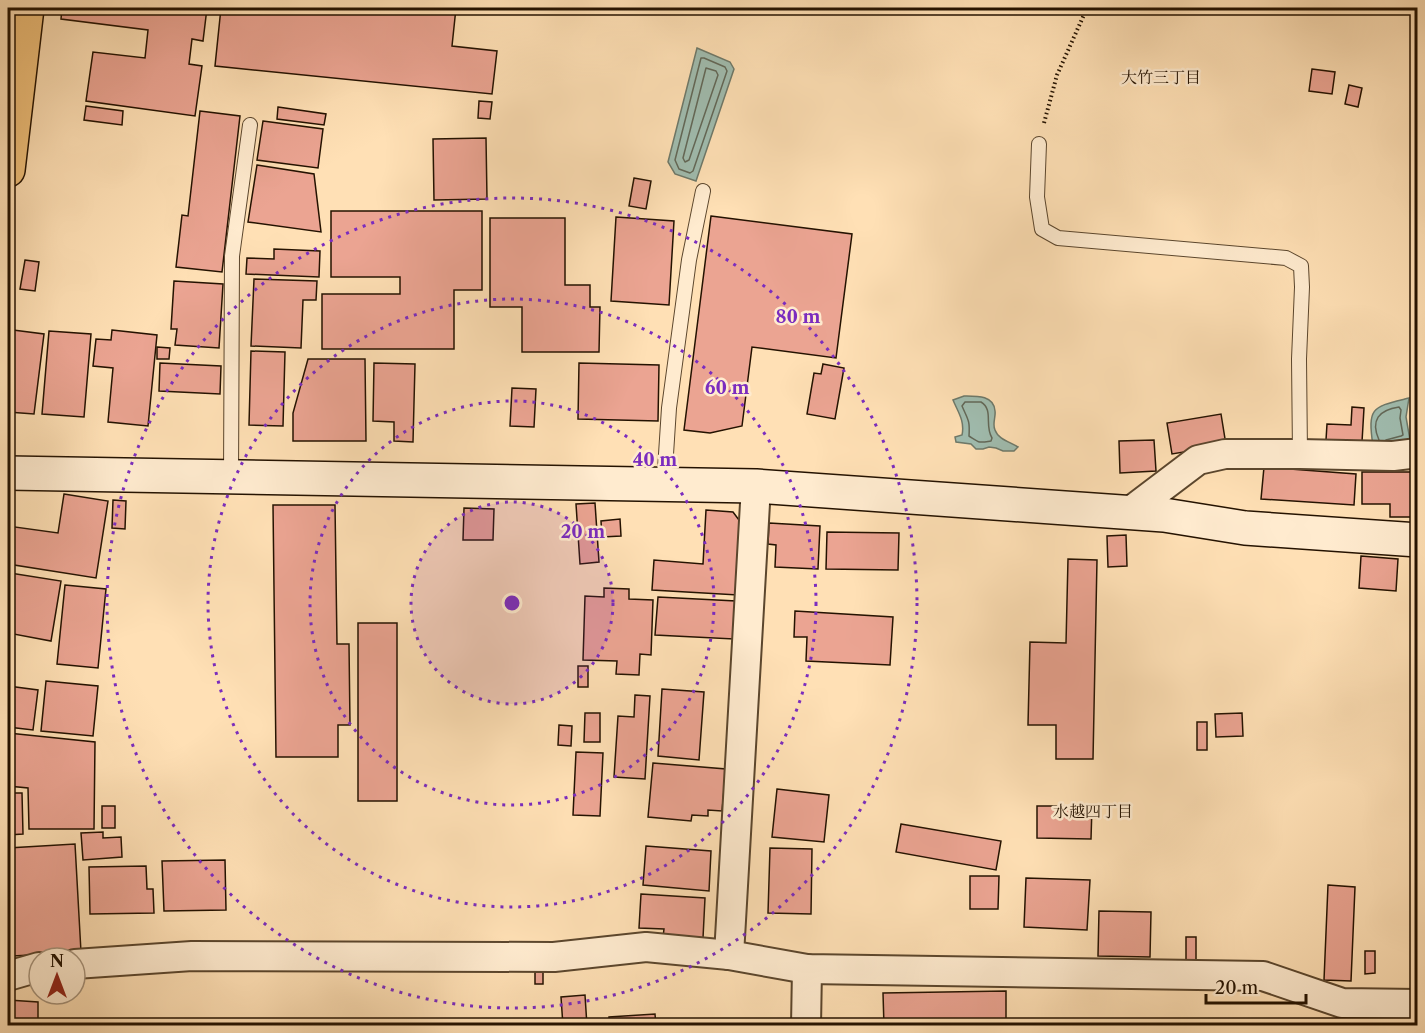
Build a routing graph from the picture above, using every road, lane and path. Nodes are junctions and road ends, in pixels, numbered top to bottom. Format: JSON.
{"nodes":[{"id":1,"x":27,"y":8,"type":"edge"},
{"id":2,"x":1086,"y":8,"type":"edge"},
{"id":3,"x":250,"y":125,"type":"dead end"},
{"id":4,"x":1039,"y":144,"type":"joint"},
{"id":5,"x":8,"y":170,"type":"edge"},
{"id":6,"x":703,"y":191,"type":"dead end"},
{"id":7,"x":1418,"y":453,"type":"edge"},
{"id":8,"x":1300,"y":454,"type":"junction"},
{"id":9,"x":8,"y":473,"type":"edge"},
{"id":10,"x":231,"y":477,"type":"junction"},
{"id":11,"x":664,"y":485,"type":"junction"},
{"id":12,"x":756,"y":486,"type":"junction"},
{"id":13,"x":1128,"y":513,"type":"junction"},
{"id":14,"x":1418,"y":540,"type":"edge"},
{"id":15,"x":729,"y":955,"type":"junction"},
{"id":16,"x":87,"y":963,"type":"edge"},
{"id":17,"x":807,"y":969,"type":"junction"},
{"id":18,"x":27,"y":970,"type":"edge"},
{"id":19,"x":8,"y":976,"type":"edge"},
{"id":20,"x":1418,"y":1004,"type":"edge"},
{"id":21,"x":1342,"y":1014,"type":"edge"},
{"id":22,"x":806,"y":1026,"type":"edge"}],
"edges":[{"from":1,"to":5,"type":"highway"},
{"from":2,"to":4,"type":"path"},
{"from":3,"to":10,"type":"lane"},
{"from":4,"to":8,"type":"lane"},
{"from":6,"to":11,"type":"lane"},
{"from":7,"to":8,"type":"street"},
{"from":8,"to":13,"type":"street"},
{"from":9,"to":10,"type":"street"},
{"from":10,"to":11,"type":"street"},
{"from":11,"to":12,"type":"street"},
{"from":12,"to":13,"type":"street"},
{"from":12,"to":15,"type":"street"},
{"from":13,"to":14,"type":"street"},
{"from":15,"to":16,"type":"street"},
{"from":15,"to":17,"type":"street"},
{"from":17,"to":21,"type":"street"},
{"from":17,"to":22,"type":"street"},
{"from":18,"to":19,"type":"street"},
{"from":20,"to":21,"type":"street"}]}
